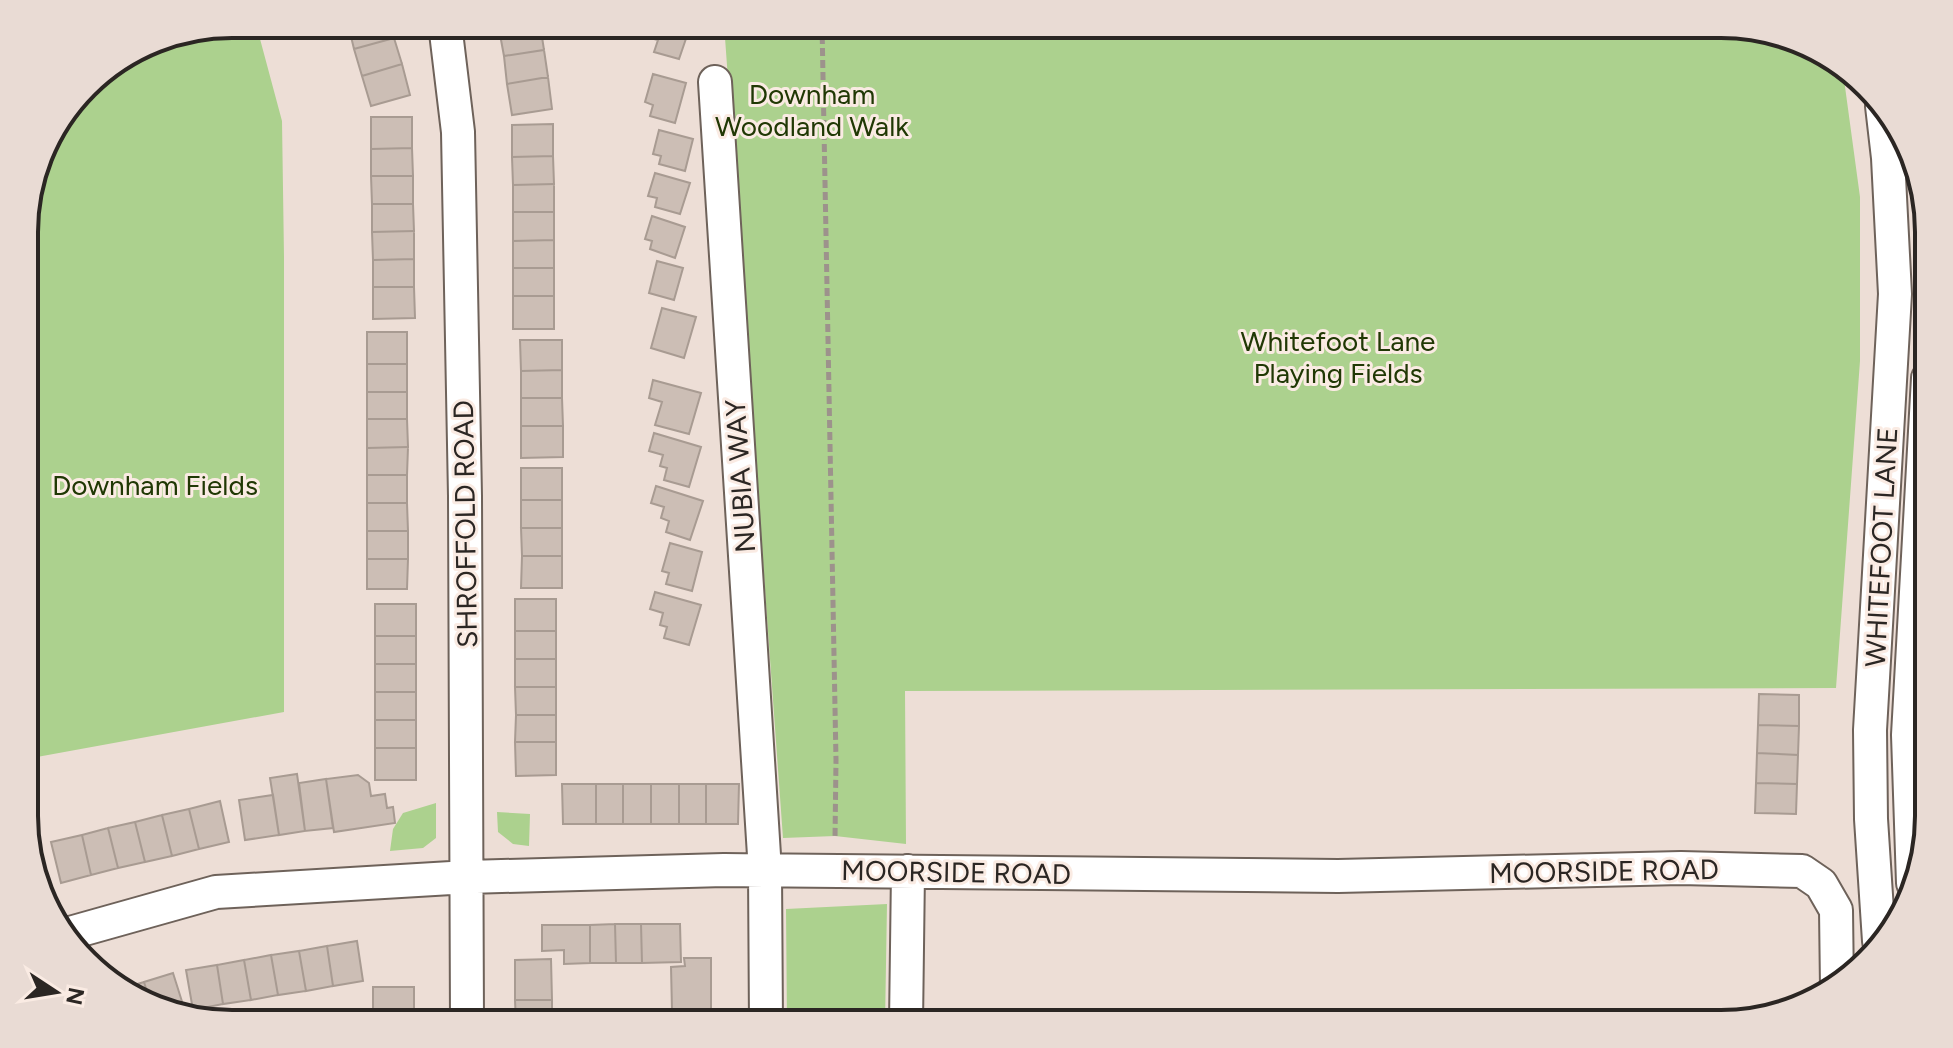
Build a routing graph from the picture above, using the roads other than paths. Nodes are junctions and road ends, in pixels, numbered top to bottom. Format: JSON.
{"nodes":[{"id":1,"x":447,"y":38,"type":"edge"},
{"id":2,"x":715,"y":82,"type":"dead end"},
{"id":3,"x":1885,"y":128,"type":"edge"},
{"id":4,"x":1915,"y":583,"type":"edge"},
{"id":5,"x":1909,"y":818,"type":"junction"},
{"id":6,"x":1871,"y":819,"type":"junction"},
{"id":7,"x":1911,"y":853,"type":"edge"},
{"id":8,"x":765,"y":871,"type":"junction"},
{"id":9,"x":908,"y":871,"type":"junction"},
{"id":10,"x":468,"y":877,"type":"junction"},
{"id":11,"x":1878,"y":929,"type":"edge"},
{"id":12,"x":76,"y":931,"type":"edge"},
{"id":13,"x":1837,"y":971,"type":"edge"},
{"id":14,"x":467,"y":1010,"type":"edge"},
{"id":15,"x":766,"y":1010,"type":"edge"},
{"id":16,"x":906,"y":1010,"type":"edge"}],
"edges":[{"from":1,"to":10,"type":"street","name":"SHROFFOLD ROAD"},
{"from":2,"to":8,"type":"street","name":"NUBIA WAY"},
{"from":3,"to":6,"type":"street","name":"WHITEFOOT LANE"},
{"from":4,"to":5,"type":"street","name":"WHITEFOOT LANE"},
{"from":5,"to":6,"type":"street"},
{"from":5,"to":7,"type":"street","name":"WHITEFOOT LANE"},
{"from":6,"to":11,"type":"street","name":"WHITEFOOT LANE"},
{"from":8,"to":9,"type":"street","name":"MOORSIDE ROAD"},
{"from":8,"to":10,"type":"street","name":"MOORSIDE ROAD"},
{"from":8,"to":15,"type":"street","name":"NUBIA WAY"},
{"from":9,"to":13,"type":"street","name":"MOORSIDE ROAD"},
{"from":9,"to":16,"type":"street"},
{"from":10,"to":12,"type":"street","name":"MOORSIDE ROAD"},
{"from":10,"to":14,"type":"street","name":"SHROFFOLD ROAD"}]}
